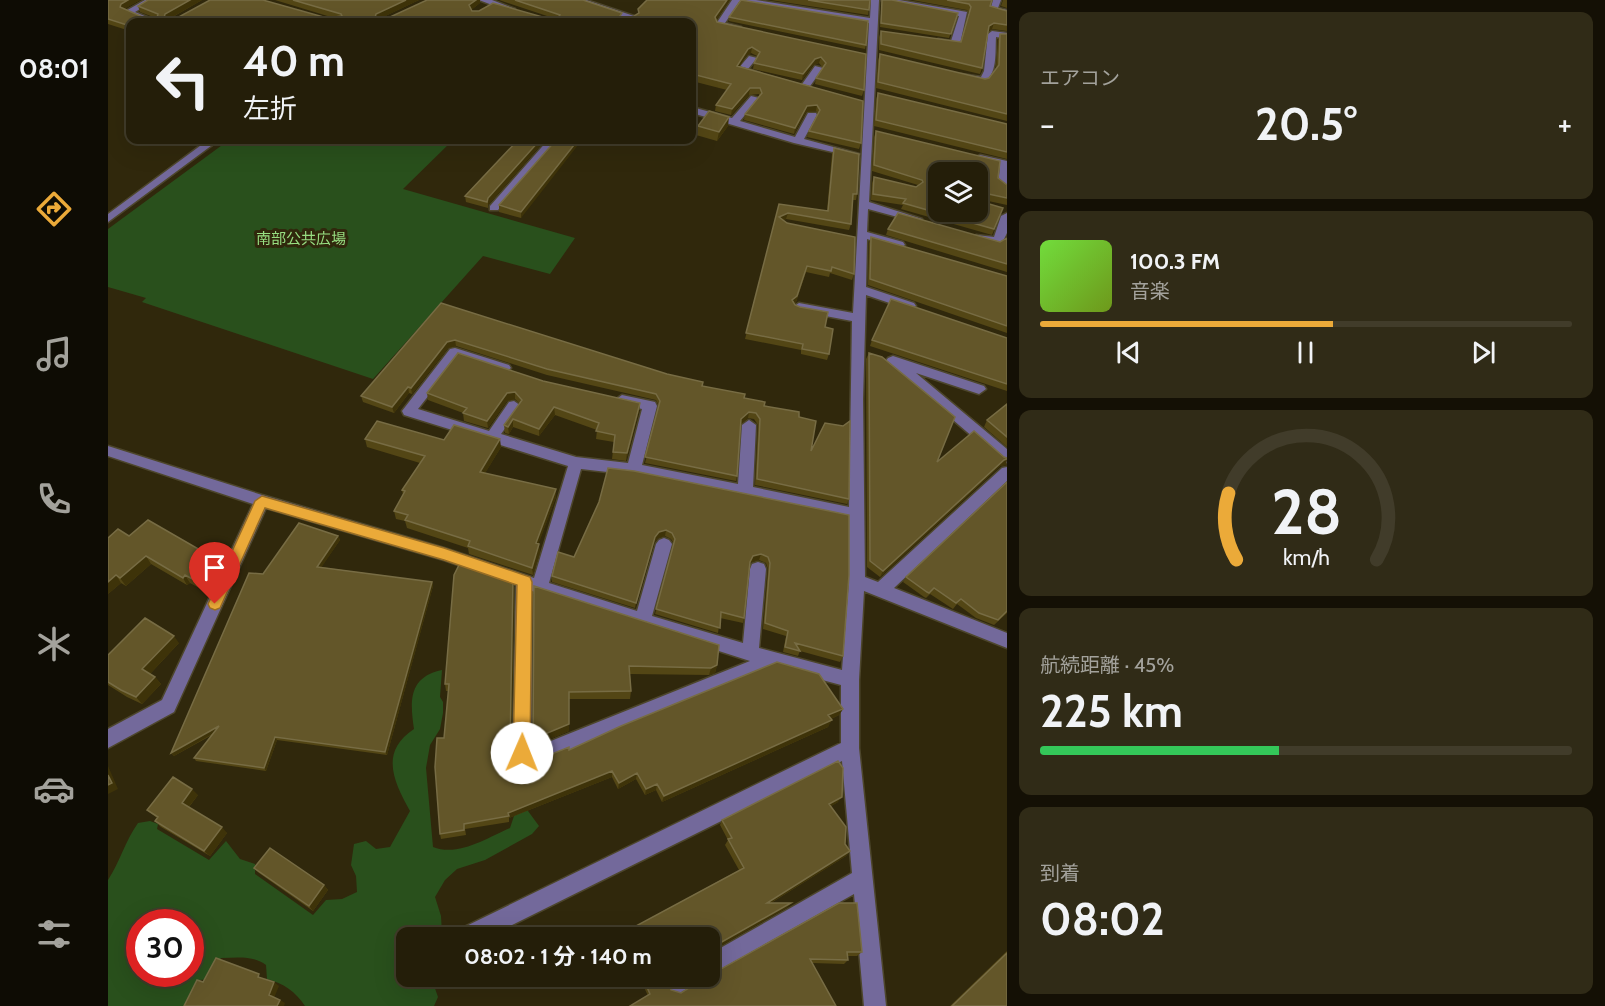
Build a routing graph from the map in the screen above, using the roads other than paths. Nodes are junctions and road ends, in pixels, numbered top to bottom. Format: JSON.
{"nodes":[{"id":1,"x":151,"y":0,"type":"edge"},
{"id":2,"x":577,"y":0,"type":"edge"},
{"id":3,"x":736,"y":0,"type":"edge"},
{"id":4,"x":740,"y":0,"type":"edge"},
{"id":5,"x":875,"y":0,"type":"edge"},
{"id":6,"x":885,"y":0,"type":"edge"},
{"id":7,"x":997,"y":0,"type":"edge"},
{"id":8,"x":486,"y":4,"type":"edge"},
{"id":9,"x":1006,"y":12,"type":"edge"},
{"id":10,"x":522,"y":13,"type":"edge"},
{"id":11,"x":142,"y":18,"type":"edge"},
{"id":12,"x":632,"y":18,"type":"edge"},
{"id":13,"x":877,"y":28,"type":"junction"},
{"id":14,"x":745,"y":30,"type":"edge"},
{"id":15,"x":1006,"y":36,"type":"edge"},
{"id":16,"x":931,"y":40,"type":"edge"},
{"id":17,"x":752,"y":58,"type":"edge"},
{"id":18,"x":818,"y":68,"type":"edge"},
{"id":19,"x":958,"y":75,"type":"edge"},
{"id":20,"x":764,"y":77,"type":"edge"},
{"id":21,"x":816,"y":90,"type":"edge"},
{"id":22,"x":754,"y":98,"type":"edge"},
{"id":23,"x":696,"y":111,"type":"edge"},
{"id":24,"x":812,"y":115,"type":"edge"},
{"id":25,"x":734,"y":122,"type":"junction"},
{"id":26,"x":798,"y":141,"type":"junction"},
{"id":27,"x":209,"y":144,"type":"edge"},
{"id":28,"x":550,"y":144,"type":"edge"},
{"id":29,"x":970,"y":155,"type":"edge"},
{"id":30,"x":865,"y":156,"type":"junction"},
{"id":31,"x":1006,"y":188,"type":"edge"},
{"id":32,"x":863,"y":204,"type":"junction"},
{"id":33,"x":494,"y":208,"type":"dead end"},
{"id":34,"x":1006,"y":216,"type":"edge"},
{"id":35,"x":108,"y":219,"type":"edge"},
{"id":36,"x":929,"y":223,"type":"edge"},
{"id":37,"x":974,"y":235,"type":"edge"},
{"id":38,"x":858,"y":237,"type":"junction"},
{"id":39,"x":906,"y":248,"type":"edge"},
{"id":40,"x":860,"y":289,"type":"junction"},
{"id":41,"x":798,"y":307,"type":"edge"},
{"id":42,"x":928,"y":312,"type":"edge"},
{"id":43,"x":860,"y":318,"type":"junction"},
{"id":44,"x":876,"y":355,"type":"junction"},
{"id":45,"x":522,"y":374,"type":"edge"},
{"id":46,"x":979,"y":390,"type":"dead end"},
{"id":47,"x":608,"y":396,"type":"edge"},
{"id":48,"x":514,"y":406,"type":"edge"},
{"id":49,"x":749,"y":425,"type":"dead end"},
{"id":50,"x":492,"y":437,"type":"junction"},
{"id":51,"x":108,"y":451,"type":"edge"},
{"id":52,"x":1006,"y":458,"type":"edge"},
{"id":53,"x":576,"y":464,"type":"junction"},
{"id":54,"x":634,"y":469,"type":"junction"},
{"id":55,"x":1006,"y":472,"type":"edge"},
{"id":56,"x":745,"y":493,"type":"junction"},
{"id":57,"x":262,"y":501,"type":"junction"},
{"id":58,"x":856,"y":514,"type":"junction"},
{"id":59,"x":664,"y":544,"type":"dead end"},
{"id":60,"x":758,"y":569,"type":"dead end"},
{"id":61,"x":857,"y":581,"type":"junction"},
{"id":62,"x":532,"y":584,"type":"junction"},
{"id":63,"x":880,"y":591,"type":"junction"},
{"id":64,"x":643,"y":619,"type":"junction"},
{"id":65,"x":1006,"y":641,"type":"edge"},
{"id":66,"x":750,"y":653,"type":"junction"},
{"id":67,"x":774,"y":659,"type":"junction"},
{"id":68,"x":850,"y":680,"type":"junction"},
{"id":69,"x":108,"y":739,"type":"edge"},
{"id":70,"x":850,"y":748,"type":"junction"},
{"id":71,"x":862,"y":878,"type":"junction"},
{"id":72,"x":485,"y":927,"type":"edge"},
{"id":73,"x":720,"y":959,"type":"edge"},
{"id":74,"x":875,"y":1006,"type":"edge"}],
"edges":[{"from":1,"to":11,"type":"street"},
{"from":2,"to":12,"type":"street"},
{"from":3,"to":14,"type":"street"},
{"from":4,"to":13,"type":"street"},
{"from":5,"to":13,"type":"street"},
{"from":6,"to":16,"type":"street"},
{"from":7,"to":9,"type":"street"},
{"from":8,"to":10,"type":"street"},
{"from":13,"to":30,"type":"street"},
{"from":15,"to":19,"type":"street"},
{"from":17,"to":20,"type":"street"},
{"from":18,"to":21,"type":"street"},
{"from":22,"to":25,"type":"street"},
{"from":23,"to":25,"type":"street"},
{"from":24,"to":26,"type":"street"},
{"from":25,"to":26,"type":"street"},
{"from":26,"to":30,"type":"street"},
{"from":27,"to":35,"type":"street"},
{"from":28,"to":33,"type":"street"},
{"from":29,"to":31,"type":"street"},
{"from":30,"to":32,"type":"street"},
{"from":32,"to":36,"type":"street"},
{"from":32,"to":38,"type":"street"},
{"from":34,"to":37,"type":"street"},
{"from":38,"to":39,"type":"street"},
{"from":38,"to":40,"type":"street"},
{"from":40,"to":42,"type":"street"},
{"from":40,"to":43,"type":"street"},
{"from":41,"to":43,"type":"street"},
{"from":43,"to":44,"type":"street"},
{"from":44,"to":46,"type":"street"},
{"from":44,"to":52,"type":"street"},
{"from":44,"to":58,"type":"street"},
{"from":45,"to":50,"type":"street"},
{"from":47,"to":54,"type":"street"},
{"from":48,"to":50,"type":"street"},
{"from":49,"to":56,"type":"street"},
{"from":50,"to":53,"type":"street"},
{"from":51,"to":57,"type":"street"},
{"from":53,"to":54,"type":"street"},
{"from":53,"to":62,"type":"street"},
{"from":54,"to":56,"type":"street"},
{"from":55,"to":63,"type":"street"},
{"from":56,"to":58,"type":"street"},
{"from":57,"to":62,"type":"street"},
{"from":57,"to":69,"type":"street"},
{"from":58,"to":61,"type":"street"},
{"from":59,"to":64,"type":"street"},
{"from":60,"to":66,"type":"street"},
{"from":61,"to":63,"type":"street"},
{"from":61,"to":68,"type":"street"},
{"from":62,"to":64,"type":"street"},
{"from":62,"to":67,"type":"street"},
{"from":63,"to":65,"type":"street"},
{"from":64,"to":66,"type":"street"},
{"from":66,"to":67,"type":"street"},
{"from":67,"to":68,"type":"street"},
{"from":68,"to":70,"type":"street"},
{"from":70,"to":71,"type":"street"},
{"from":70,"to":72,"type":"street"},
{"from":71,"to":73,"type":"street"},
{"from":71,"to":74,"type":"street"}]}
